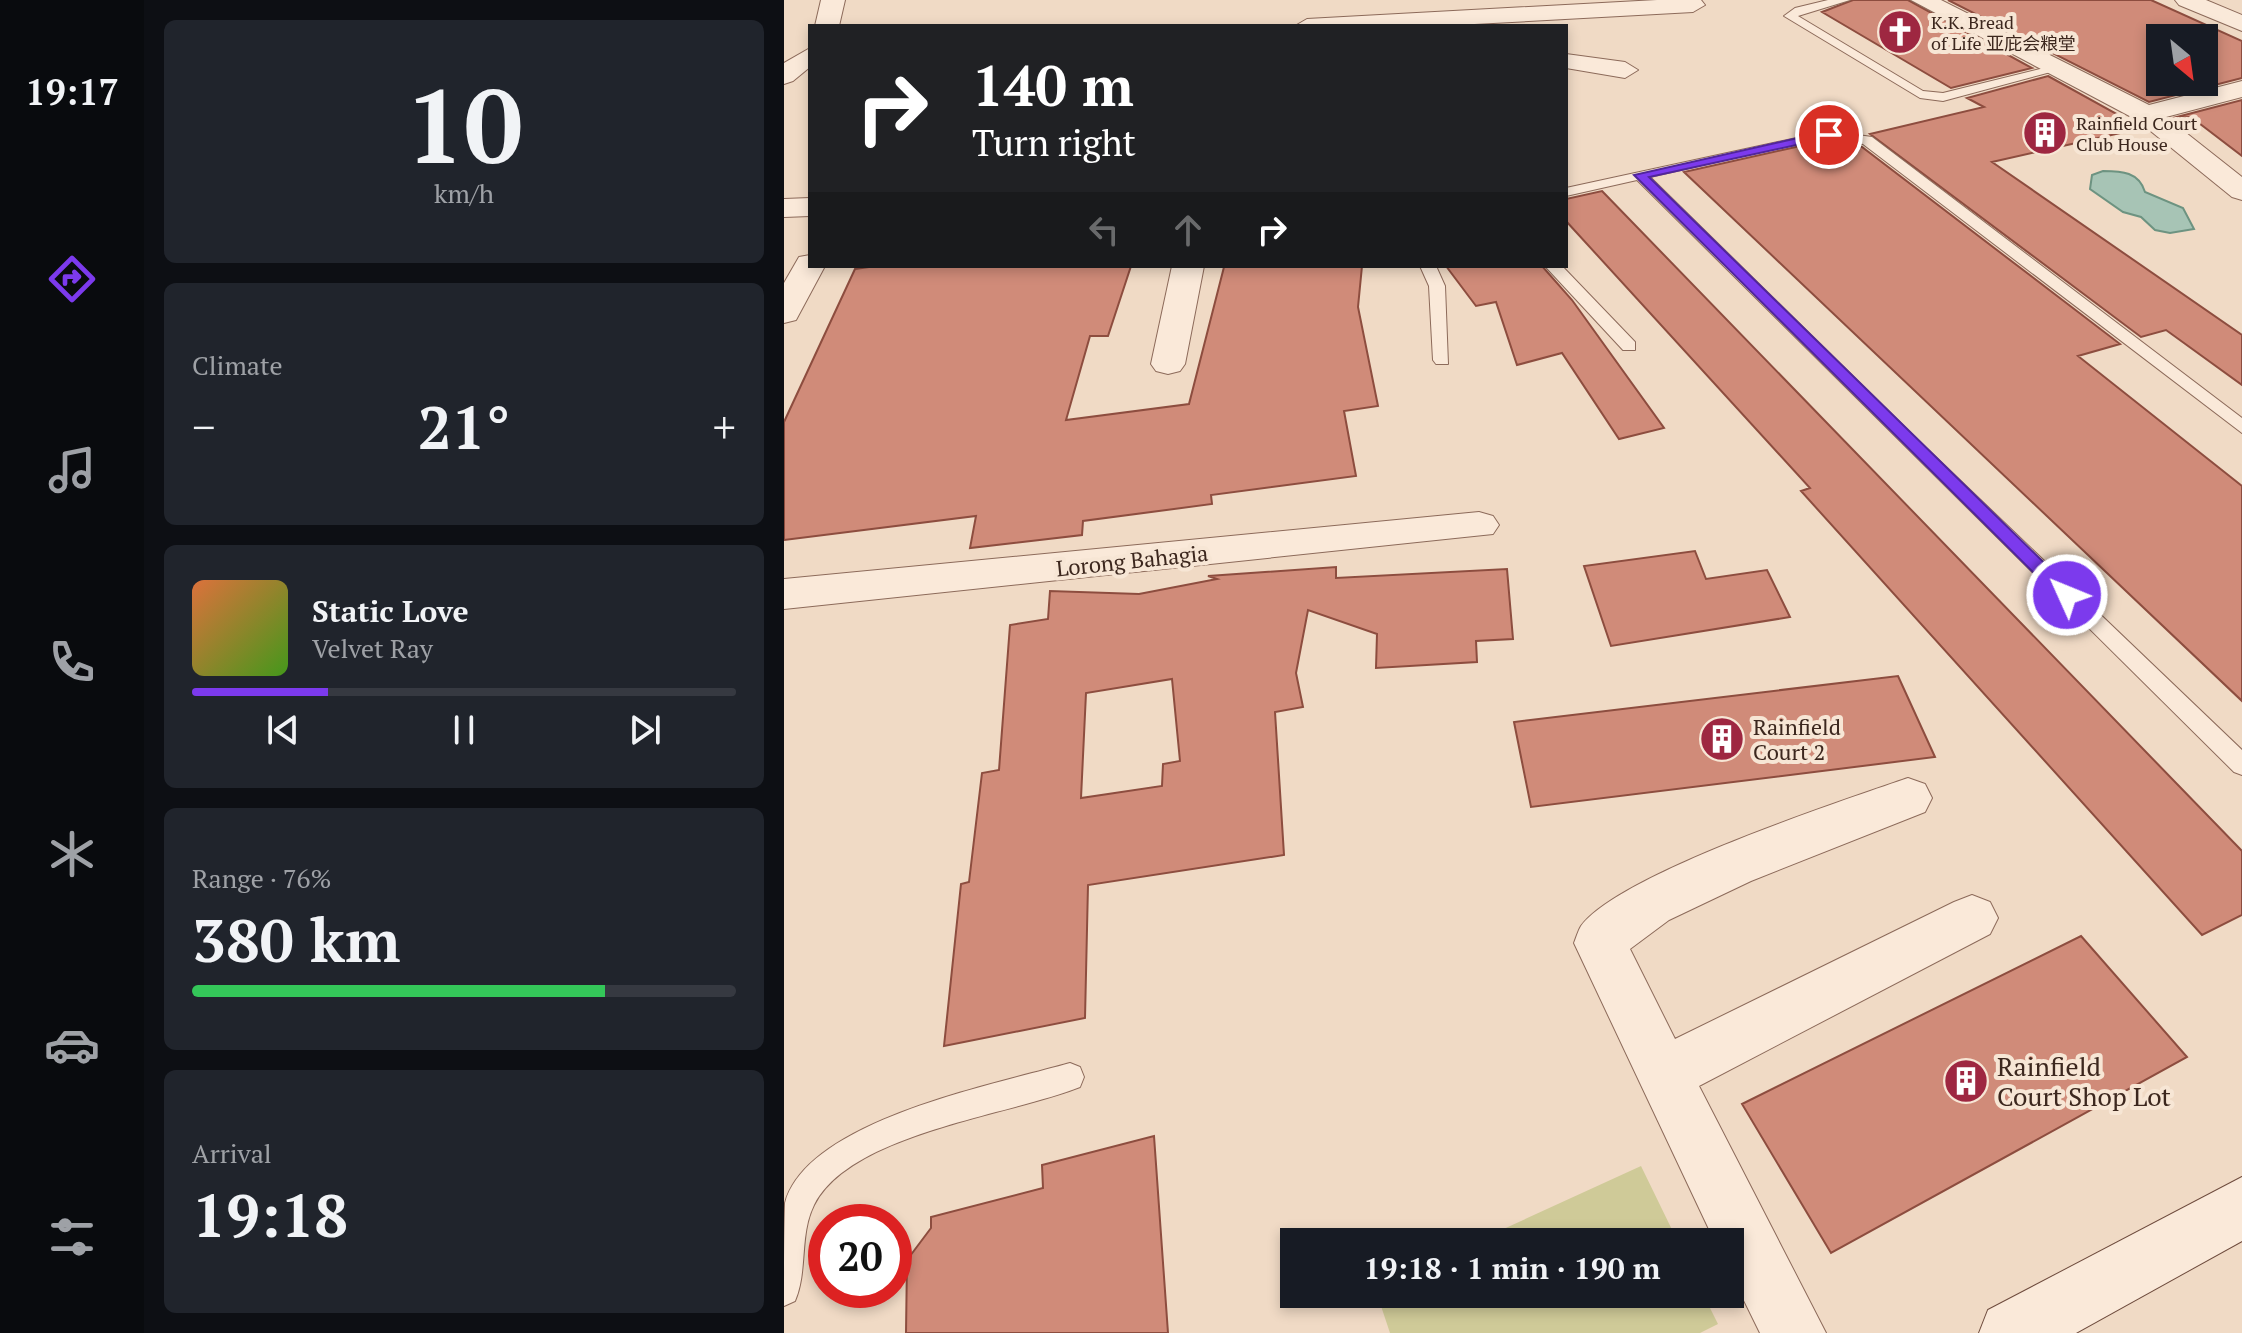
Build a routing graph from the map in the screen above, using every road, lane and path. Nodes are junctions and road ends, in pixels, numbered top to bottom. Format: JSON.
{"nodes":[{"id":1,"x":833,"y":0,"type":"edge"},
{"id":2,"x":1844,"y":0,"type":"edge"},
{"id":3,"x":1923,"y":0,"type":"edge"},
{"id":4,"x":2187,"y":0,"type":"edge"},
{"id":5,"x":1693,"y":5,"type":"dead end"},
{"id":6,"x":827,"y":24,"type":"edge"},
{"id":7,"x":1344,"y":24,"type":"edge"},
{"id":8,"x":2242,"y":24,"type":"edge"},
{"id":9,"x":808,"y":57,"type":"edge"},
{"id":10,"x":1568,"y":61,"type":"edge"},
{"id":11,"x":2056,"y":69,"type":"junction"},
{"id":12,"x":1625,"y":70,"type":"dead end"},
{"id":13,"x":784,"y":76,"type":"edge"},
{"id":14,"x":2242,"y":89,"type":"edge"},
{"id":15,"x":2146,"y":114,"type":"junction"},
{"id":16,"x":1640,"y":175,"type":"junction"},
{"id":17,"x":2242,"y":191,"type":"edge"},
{"id":18,"x":1568,"y":192,"type":"edge"},
{"id":19,"x":808,"y":207,"type":"edge"},
{"id":20,"x":784,"y":208,"type":"edge"},
{"id":21,"x":808,"y":268,"type":"edge"},
{"id":22,"x":1188,"y":268,"type":"edge"},
{"id":23,"x":1429,"y":268,"type":"edge"},
{"id":24,"x":1555,"y":268,"type":"edge"},
{"id":25,"x":784,"y":313,"type":"edge"},
{"id":26,"x":1629,"y":346,"type":"dead end"},
{"id":27,"x":1442,"y":360,"type":"dead end"},
{"id":28,"x":1168,"y":364,"type":"dead end"},
{"id":29,"x":2242,"y":427,"type":"edge"},
{"id":30,"x":1479,"y":525,"type":"dead end"},
{"id":31,"x":784,"y":594,"type":"edge"},
{"id":32,"x":2242,"y":765,"type":"edge"},
{"id":33,"x":1908,"y":798,"type":"dead end"},
{"id":34,"x":1972,"y":918,"type":"dead end"},
{"id":35,"x":1663,"y":1075,"type":"junction"},
{"id":36,"x":1070,"y":1077,"type":"dead end"},
{"id":37,"x":2242,"y":1208,"type":"edge"},
{"id":38,"x":784,"y":1290,"type":"edge"},
{"id":39,"x":1794,"y":1333,"type":"edge"},
{"id":40,"x":2011,"y":1333,"type":"edge"}],
"edges":[{"from":1,"to":6,"type":"street"},
{"from":2,"to":11,"type":"lane"},
{"from":3,"to":11,"type":"street"},
{"from":4,"to":8,"type":"street"},
{"from":5,"to":7,"type":"street"},
{"from":9,"to":13,"type":"street"},
{"from":10,"to":12,"type":"street"},
{"from":11,"to":15,"type":"street"},
{"from":14,"to":15,"type":"street"},
{"from":15,"to":17,"type":"street"},
{"from":16,"to":18,"type":"lane"},
{"from":16,"to":29,"type":"lane"},
{"from":16,"to":32,"type":"lane"},
{"from":19,"to":20,"type":"street"},
{"from":21,"to":25,"type":"street"},
{"from":22,"to":28,"type":"street"},
{"from":23,"to":27,"type":"lane"},
{"from":24,"to":26,"type":"lane"},
{"from":30,"to":31,"type":"street","name":"Lorong Bahagia"},
{"from":33,"to":35,"type":"street"},
{"from":34,"to":35,"type":"street"},
{"from":35,"to":39,"type":"street"},
{"from":36,"to":38,"type":"lane"},
{"from":37,"to":40,"type":"street"}]}
